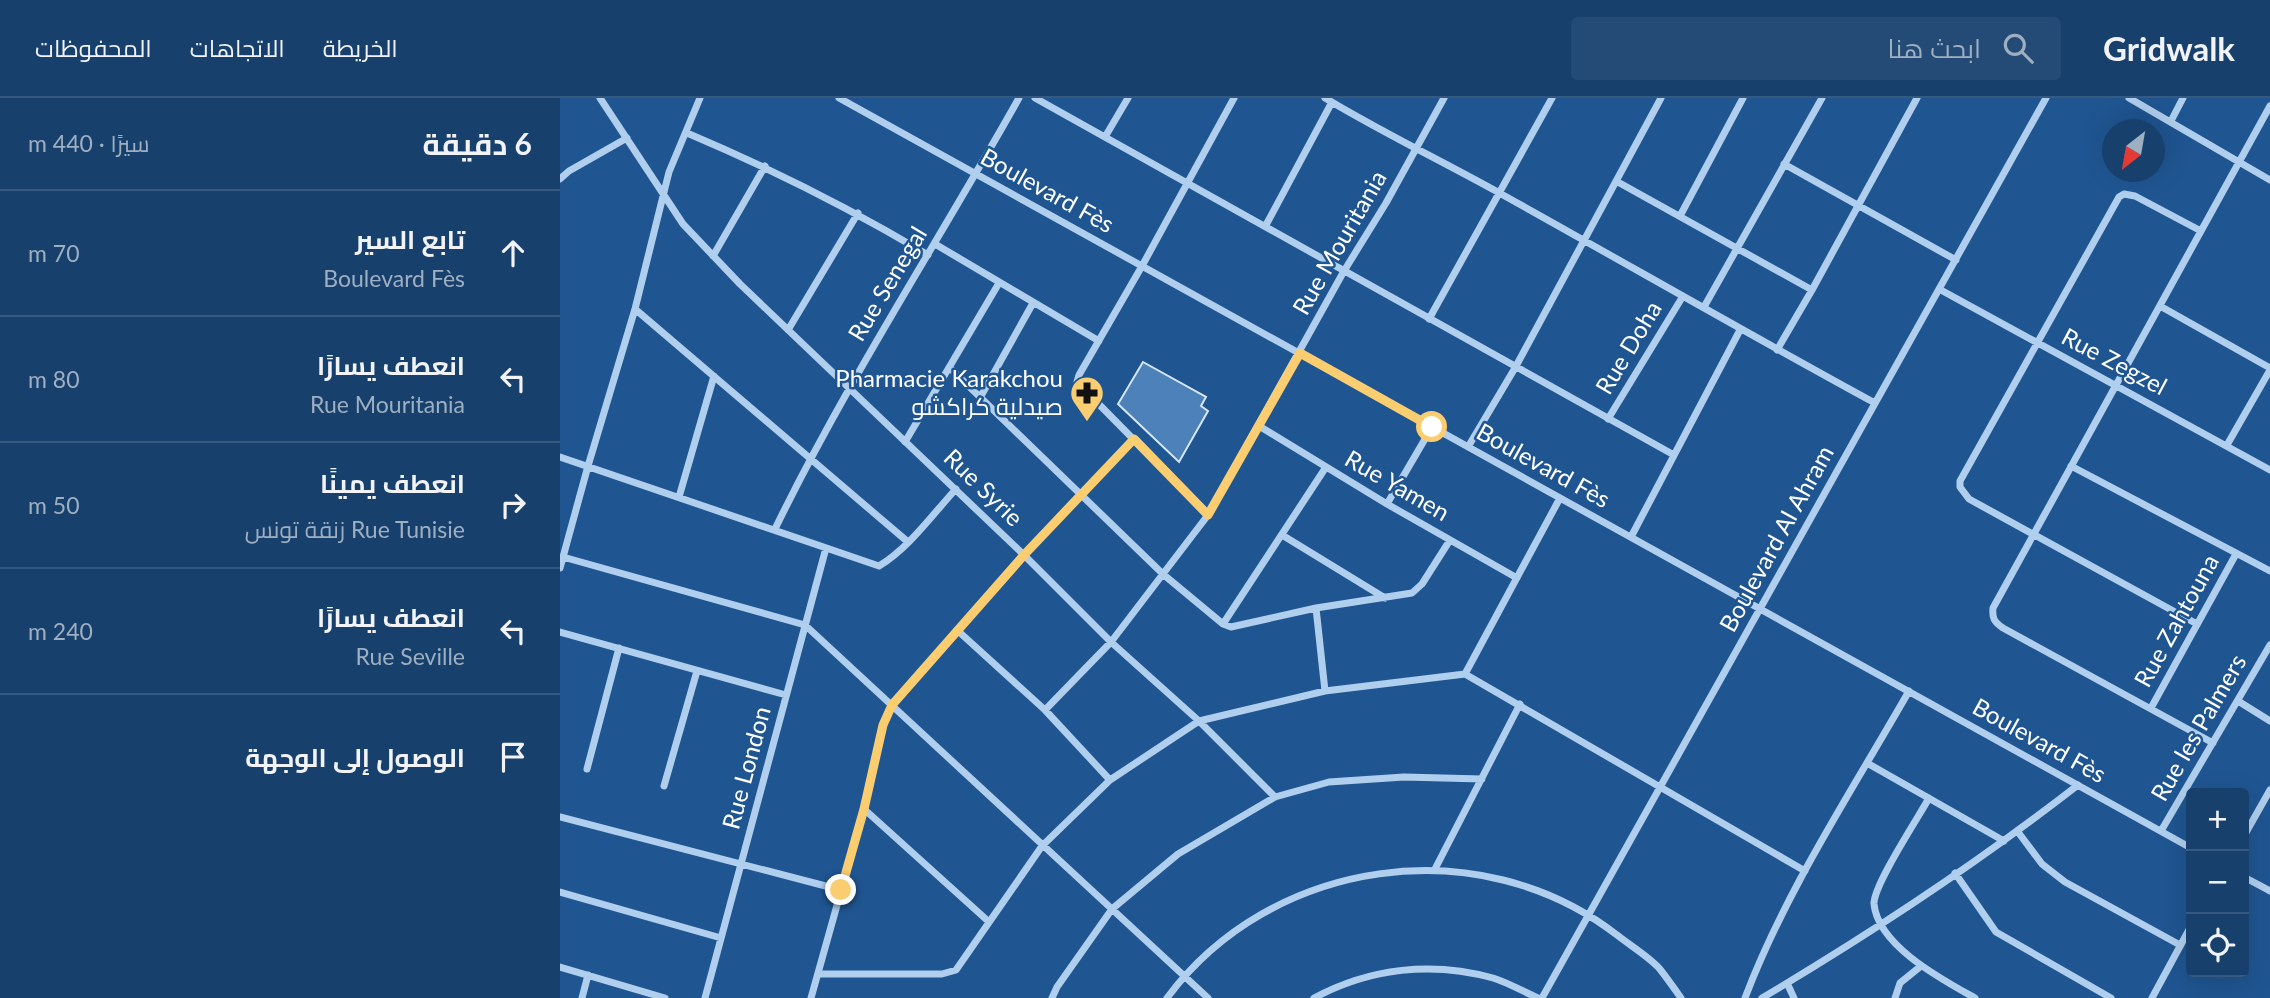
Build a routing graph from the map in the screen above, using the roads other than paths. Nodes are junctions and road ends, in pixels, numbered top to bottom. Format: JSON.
{"nodes":[{"id":1,"x":600,"y":98,"type":"edge"},
{"id":2,"x":700,"y":98,"type":"edge"},
{"id":3,"x":839,"y":98,"type":"edge"},
{"id":4,"x":1020,"y":98,"type":"edge"},
{"id":5,"x":1035,"y":98,"type":"edge"},
{"id":6,"x":1128,"y":98,"type":"edge"},
{"id":7,"x":1234,"y":98,"type":"edge"},
{"id":8,"x":1444,"y":98,"type":"edge"},
{"id":9,"x":1552,"y":98,"type":"edge"},
{"id":10,"x":1661,"y":98,"type":"edge"},
{"id":11,"x":1743,"y":98,"type":"edge"},
{"id":12,"x":1822,"y":98,"type":"edge"},
{"id":13,"x":1917,"y":98,"type":"edge"},
{"id":14,"x":2046,"y":98,"type":"edge"},
{"id":15,"x":2129,"y":98,"type":"edge"},
{"id":16,"x":2183,"y":98,"type":"edge"},
{"id":17,"x":1328,"y":100,"type":"edge"},
{"id":18,"x":2270,"y":106,"type":"edge"},
{"id":19,"x":2171,"y":121,"type":"junction"},
{"id":20,"x":687,"y":132,"type":"junction"},
{"id":21,"x":1105,"y":137,"type":"junction"},
{"id":22,"x":627,"y":138,"type":"junction"},
{"id":23,"x":1417,"y":148,"type":"junction"},
{"id":24,"x":2238,"y":163,"type":"junction"},
{"id":25,"x":1784,"y":164,"type":"junction"},
{"id":26,"x":765,"y":166,"type":"junction"},
{"id":27,"x":976,"y":174,"type":"junction"},
{"id":28,"x":560,"y":179,"type":"edge"},
{"id":29,"x":2270,"y":180,"type":"edge"},
{"id":30,"x":1616,"y":181,"type":"junction"},
{"id":31,"x":1187,"y":183,"type":"junction"},
{"id":32,"x":1499,"y":193,"type":"junction"},
{"id":33,"x":663,"y":194,"type":"junction"},
{"id":34,"x":1858,"y":207,"type":"junction"},
{"id":35,"x":858,"y":213,"type":"junction"},
{"id":36,"x":1680,"y":216,"type":"junction"},
{"id":37,"x":1266,"y":225,"type":"junction"},
{"id":38,"x":2201,"y":231,"type":"junction"},
{"id":39,"x":1585,"y":240,"type":"junction"},
{"id":40,"x":935,"y":244,"type":"junction"},
{"id":41,"x":1738,"y":247,"type":"junction"},
{"id":42,"x":928,"y":255,"type":"junction"},
{"id":43,"x":713,"y":256,"type":"junction"},
{"id":44,"x":1956,"y":260,"type":"junction"},
{"id":45,"x":1142,"y":266,"type":"junction"},
{"id":46,"x":1344,"y":271,"type":"junction"},
{"id":47,"x":999,"y":283,"type":"junction"},
{"id":48,"x":1939,"y":289,"type":"junction"},
{"id":49,"x":1812,"y":290,"type":"junction"},
{"id":50,"x":1683,"y":296,"type":"junction"},
{"id":51,"x":1033,"y":303,"type":"junction"},
{"id":52,"x":2160,"y":306,"type":"junction"},
{"id":53,"x":1704,"y":307,"type":"junction"},
{"id":54,"x":635,"y":309,"type":"junction"},
{"id":55,"x":1429,"y":318,"type":"junction"},
{"id":56,"x":788,"y":330,"type":"junction"},
{"id":57,"x":1740,"y":330,"type":"junction"},
{"id":58,"x":1099,"y":341,"type":"junction"},
{"id":59,"x":2038,"y":343,"type":"junction"},
{"id":60,"x":1777,"y":350,"type":"junction"},
{"id":61,"x":1300,"y":353,"type":"junction"},
{"id":62,"x":950,"y":368,"type":"junction"},
{"id":63,"x":1515,"y":368,"type":"junction"},
{"id":64,"x":2270,"y":369,"type":"edge"},
{"id":65,"x":714,"y":376,"type":"junction"},
{"id":66,"x":2116,"y":386,"type":"junction"},
{"id":67,"x":849,"y":388,"type":"junction"},
{"id":68,"x":981,"y":396,"type":"junction"},
{"id":69,"x":1875,"y":403,"type":"junction"},
{"id":70,"x":1608,"y":419,"type":"junction"},
{"id":71,"x":1259,"y":426,"type":"junction"},
{"id":72,"x":1432,"y":427,"type":"junction"},
{"id":73,"x":1134,"y":439,"type":"junction"},
{"id":74,"x":905,"y":442,"type":"junction"},
{"id":75,"x":2227,"y":445,"type":"junction"},
{"id":76,"x":1468,"y":447,"type":"junction"},
{"id":77,"x":1674,"y":455,"type":"junction"},
{"id":78,"x":560,"y":457,"type":"edge"},
{"id":79,"x":810,"y":457,"type":"junction"},
{"id":80,"x":587,"y":466,"type":"junction"},
{"id":81,"x":2071,"y":466,"type":"junction"},
{"id":82,"x":1326,"y":467,"type":"junction"},
{"id":83,"x":2270,"y":470,"type":"edge"},
{"id":84,"x":956,"y":489,"type":"junction"},
{"id":85,"x":1081,"y":496,"type":"junction"},
{"id":86,"x":679,"y":497,"type":"junction"},
{"id":87,"x":1560,"y":498,"type":"junction"},
{"id":88,"x":1387,"y":504,"type":"junction"},
{"id":89,"x":1208,"y":515,"type":"junction"},
{"id":90,"x":775,"y":529,"type":"junction"},
{"id":91,"x":2035,"y":534,"type":"junction"},
{"id":92,"x":1282,"y":535,"type":"junction"},
{"id":93,"x":1631,"y":537,"type":"junction"},
{"id":94,"x":1450,"y":540,"type":"junction"},
{"id":95,"x":908,"y":542,"type":"junction"},
{"id":96,"x":826,"y":548,"type":"junction"},
{"id":97,"x":2236,"y":554,"type":"junction"},
{"id":98,"x":1024,"y":555,"type":"junction"},
{"id":99,"x":563,"y":557,"type":"junction"},
{"id":100,"x":560,"y":568,"type":"edge"},
{"id":101,"x":2270,"y":571,"type":"edge"},
{"id":102,"x":1164,"y":575,"type":"junction"},
{"id":103,"x":1517,"y":578,"type":"junction"},
{"id":104,"x":1386,"y":598,"type":"junction"},
{"id":105,"x":1316,"y":608,"type":"junction"},
{"id":106,"x":1760,"y":609,"type":"junction"},
{"id":107,"x":1223,"y":624,"type":"junction"},
{"id":108,"x":2197,"y":624,"type":"junction"},
{"id":109,"x":805,"y":625,"type":"junction"},
{"id":110,"x":957,"y":630,"type":"junction"},
{"id":111,"x":560,"y":632,"type":"edge"},
{"id":112,"x":1111,"y":642,"type":"junction"},
{"id":113,"x":2270,"y":645,"type":"edge"},
{"id":114,"x":619,"y":648,"type":"junction"},
{"id":115,"x":697,"y":671,"type":"junction"},
{"id":116,"x":1465,"y":674,"type":"junction"},
{"id":117,"x":1325,"y":691,"type":"junction"},
{"id":118,"x":1909,"y":691,"type":"junction"},
{"id":119,"x":786,"y":695,"type":"junction"},
{"id":120,"x":2238,"y":701,"type":"junction"},
{"id":121,"x":1520,"y":704,"type":"junction"},
{"id":122,"x":892,"y":705,"type":"junction"},
{"id":123,"x":2151,"y":708,"type":"junction"},
{"id":124,"x":1045,"y":710,"type":"junction"},
{"id":125,"x":1199,"y":721,"type":"junction"},
{"id":126,"x":2270,"y":721,"type":"edge"},
{"id":127,"x":2213,"y":743,"type":"junction"},
{"id":128,"x":1867,"y":764,"type":"junction"},
{"id":129,"x":587,"y":769,"type":"dead end"},
{"id":130,"x":1482,"y":779,"type":"junction"},
{"id":131,"x":1110,"y":780,"type":"junction"},
{"id":132,"x":2078,"y":785,"type":"junction"},
{"id":133,"x":664,"y":786,"type":"dead end"},
{"id":134,"x":1661,"y":786,"type":"junction"},
{"id":135,"x":2270,"y":790,"type":"edge"},
{"id":136,"x":1275,"y":797,"type":"junction"},
{"id":137,"x":1929,"y":799,"type":"junction"},
{"id":138,"x":864,"y":809,"type":"junction"},
{"id":139,"x":560,"y":817,"type":"edge"},
{"id":140,"x":2249,"y":827,"type":"edge"},
{"id":141,"x":2161,"y":831,"type":"junction"},
{"id":142,"x":2018,"y":832,"type":"junction"},
{"id":143,"x":2004,"y":841,"type":"junction"},
{"id":144,"x":2186,"y":845,"type":"edge"},
{"id":145,"x":1042,"y":846,"type":"junction"},
{"id":146,"x":741,"y":863,"type":"junction"},
{"id":147,"x":1435,"y":869,"type":"junction"},
{"id":148,"x":1805,"y":871,"type":"junction"},
{"id":149,"x":1955,"y":873,"type":"junction"},
{"id":150,"x":2249,"y":880,"type":"edge"},
{"id":151,"x":841,"y":890,"type":"junction"},
{"id":152,"x":2270,"y":891,"type":"edge"},
{"id":153,"x":560,"y":892,"type":"edge"},
{"id":154,"x":1112,"y":909,"type":"junction"},
{"id":155,"x":1590,"y":914,"type":"junction"},
{"id":156,"x":988,"y":921,"type":"junction"},
{"id":157,"x":1880,"y":923,"type":"junction"},
{"id":158,"x":2186,"y":935,"type":"edge"},
{"id":159,"x":721,"y":938,"type":"junction"},
{"id":160,"x":2180,"y":945,"type":"junction"},
{"id":161,"x":1921,"y":966,"type":"junction"},
{"id":162,"x":560,"y":967,"type":"edge"},
{"id":163,"x":818,"y":974,"type":"junction"},
{"id":164,"x":588,"y":975,"type":"junction"},
{"id":165,"x":1184,"y":975,"type":"junction"},
{"id":166,"x":1787,"y":983,"type":"junction"},
{"id":167,"x":582,"y":998,"type":"edge"},
{"id":168,"x":665,"y":998,"type":"edge"},
{"id":169,"x":705,"y":998,"type":"edge"},
{"id":170,"x":811,"y":998,"type":"edge"},
{"id":171,"x":1052,"y":998,"type":"edge"},
{"id":172,"x":1167,"y":998,"type":"edge"},
{"id":173,"x":1208,"y":998,"type":"edge"},
{"id":174,"x":1314,"y":998,"type":"edge"},
{"id":175,"x":1540,"y":998,"type":"edge"},
{"id":176,"x":1681,"y":998,"type":"edge"},
{"id":177,"x":1745,"y":998,"type":"edge"},
{"id":178,"x":1762,"y":998,"type":"edge"},
{"id":179,"x":1794,"y":998,"type":"edge"},
{"id":180,"x":1895,"y":998,"type":"edge"},
{"id":181,"x":1975,"y":998,"type":"edge"},
{"id":182,"x":2110,"y":998,"type":"edge"},
{"id":183,"x":2152,"y":998,"type":"edge"}],
"edges":[{"from":1,"to":22,"type":"street","name":"Rue Syrie"},
{"from":2,"to":20,"type":"street"},
{"from":3,"to":27,"type":"street","name":"Boulevard Fès"},
{"from":4,"to":27,"type":"street","name":"Rue Senegal"},
{"from":5,"to":21,"type":"street"},
{"from":6,"to":21,"type":"street"},
{"from":7,"to":31,"type":"street"},
{"from":8,"to":23,"type":"street","name":"Rue Mouritania"},
{"from":9,"to":32,"type":"street"},
{"from":10,"to":30,"type":"street"},
{"from":11,"to":36,"type":"street"},
{"from":12,"to":25,"type":"street"},
{"from":13,"to":34,"type":"street"},
{"from":14,"to":44,"type":"street","name":"Boulevard Al Ahram"},
{"from":15,"to":19,"type":"street"},
{"from":16,"to":19,"type":"street"},
{"from":17,"to":23,"type":"street"},
{"from":17,"to":37,"type":"street"},
{"from":18,"to":24,"type":"street"},
{"from":19,"to":24,"type":"street"},
{"from":20,"to":26,"type":"street"},
{"from":20,"to":33,"type":"street"},
{"from":21,"to":31,"type":"street"},
{"from":22,"to":28,"type":"street"},
{"from":22,"to":33,"type":"street","name":"Rue Syrie"},
{"from":23,"to":32,"type":"street"},
{"from":23,"to":46,"type":"street","name":"Rue Mouritania"},
{"from":24,"to":29,"type":"street"},
{"from":24,"to":38,"type":"street"},
{"from":25,"to":34,"type":"street"},
{"from":25,"to":41,"type":"street"},
{"from":26,"to":35,"type":"street"},
{"from":26,"to":43,"type":"street"},
{"from":27,"to":40,"type":"street","name":"Rue Senegal"},
{"from":27,"to":45,"type":"street","name":"Boulevard Fès"},
{"from":30,"to":36,"type":"street"},
{"from":30,"to":39,"type":"street"},
{"from":31,"to":37,"type":"street"},
{"from":31,"to":45,"type":"street"},
{"from":32,"to":39,"type":"street"},
{"from":32,"to":55,"type":"street"},
{"from":33,"to":43,"type":"street","name":"Rue Syrie"},
{"from":33,"to":54,"type":"street"},
{"from":34,"to":44,"type":"street"},
{"from":34,"to":49,"type":"street"},
{"from":35,"to":42,"type":"street"},
{"from":35,"to":56,"type":"street"},
{"from":36,"to":41,"type":"street"},
{"from":37,"to":46,"type":"street"},
{"from":38,"to":52,"type":"street"},
{"from":38,"to":59,"type":"street"},
{"from":39,"to":50,"type":"street"},
{"from":39,"to":63,"type":"street"},
{"from":40,"to":42,"type":"street","name":"Rue Senegal"},
{"from":40,"to":47,"type":"street"},
{"from":41,"to":49,"type":"street"},
{"from":41,"to":53,"type":"street"},
{"from":42,"to":67,"type":"street","name":"Rue Senegal"},
{"from":43,"to":56,"type":"street","name":"Rue Syrie"},
{"from":44,"to":48,"type":"street","name":"Boulevard Al Ahram"},
{"from":45,"to":58,"type":"street"},
{"from":45,"to":61,"type":"street","name":"Boulevard Fès"},
{"from":46,"to":55,"type":"street"},
{"from":46,"to":61,"type":"street","name":"Rue Mouritania"},
{"from":47,"to":51,"type":"street"},
{"from":47,"to":62,"type":"street"},
{"from":48,"to":59,"type":"street","name":"Rue Zegzel"},
{"from":48,"to":69,"type":"street","name":"Boulevard Al Ahram"},
{"from":49,"to":60,"type":"street"},
{"from":50,"to":53,"type":"street"},
{"from":50,"to":70,"type":"street","name":"Rue Doha"},
{"from":51,"to":58,"type":"street"},
{"from":51,"to":68,"type":"street"},
{"from":52,"to":64,"type":"street"},
{"from":52,"to":66,"type":"street"},
{"from":53,"to":57,"type":"street"},
{"from":54,"to":65,"type":"street"},
{"from":54,"to":80,"type":"street"},
{"from":55,"to":63,"type":"street"},
{"from":56,"to":67,"type":"street","name":"Rue Syrie"},
{"from":57,"to":60,"type":"street"},
{"from":57,"to":77,"type":"street"},
{"from":58,"to":73,"type":"street"},
{"from":59,"to":66,"type":"street","name":"Rue Zegzel"},
{"from":59,"to":91,"type":"street"},
{"from":60,"to":69,"type":"street"},
{"from":61,"to":71,"type":"street","name":"Rue Mouritania"},
{"from":61,"to":72,"type":"street","name":"Boulevard Fès"},
{"from":62,"to":68,"type":"street"},
{"from":62,"to":74,"type":"street"},
{"from":63,"to":70,"type":"street"},
{"from":63,"to":76,"type":"street"},
{"from":64,"to":75,"type":"street"},
{"from":65,"to":79,"type":"street"},
{"from":65,"to":86,"type":"street"},
{"from":66,"to":75,"type":"street","name":"Rue Zegzel"},
{"from":66,"to":81,"type":"street"},
{"from":67,"to":74,"type":"street","name":"Rue Syrie"},
{"from":67,"to":79,"type":"street","name":"Rue Senegal"},
{"from":68,"to":85,"type":"street"},
{"from":69,"to":106,"type":"street","name":"Boulevard Al Ahram"},
{"from":70,"to":77,"type":"street"},
{"from":71,"to":82,"type":"street","name":"Rue Yamen"},
{"from":71,"to":89,"type":"street","name":"Rue Mouritania"},
{"from":72,"to":76,"type":"street","name":"Boulevard Fès"},
{"from":72,"to":88,"type":"street"},
{"from":73,"to":85,"type":"street"},
{"from":73,"to":89,"type":"street"},
{"from":74,"to":84,"type":"street","name":"Rue Syrie"},
{"from":75,"to":83,"type":"street","name":"Rue Zegzel"},
{"from":76,"to":87,"type":"street","name":"Boulevard Fès"},
{"from":77,"to":93,"type":"street"},
{"from":78,"to":80,"type":"street"},
{"from":79,"to":90,"type":"street","name":"Rue Senegal"},
{"from":79,"to":95,"type":"street"},
{"from":80,"to":86,"type":"street"},
{"from":80,"to":99,"type":"street"},
{"from":81,"to":91,"type":"street"},
{"from":81,"to":97,"type":"street"},
{"from":82,"to":88,"type":"street","name":"Rue Yamen"},
{"from":82,"to":92,"type":"street"},
{"from":84,"to":95,"type":"street"},
{"from":84,"to":98,"type":"street","name":"Rue Syrie"},
{"from":85,"to":98,"type":"street"},
{"from":85,"to":102,"type":"street"},
{"from":86,"to":90,"type":"street"},
{"from":87,"to":93,"type":"street","name":"Boulevard Fès"},
{"from":87,"to":103,"type":"street"},
{"from":88,"to":94,"type":"street","name":"Rue Yamen"},
{"from":89,"to":102,"type":"street","name":"Rue Mouritania"},
{"from":90,"to":96,"type":"street"},
{"from":91,"to":108,"type":"street"},
{"from":91,"to":123,"type":"street"},
{"from":92,"to":104,"type":"street"},
{"from":92,"to":107,"type":"street"},
{"from":93,"to":106,"type":"street","name":"Boulevard Fès"},
{"from":94,"to":103,"type":"street","name":"Rue Yamen"},
{"from":94,"to":104,"type":"street"},
{"from":95,"to":96,"type":"street"},
{"from":96,"to":109,"type":"street","name":"Rue London"},
{"from":97,"to":101,"type":"street"},
{"from":97,"to":108,"type":"street","name":"Rue Zahtouna"},
{"from":98,"to":110,"type":"street"},
{"from":98,"to":112,"type":"street","name":"Rue Syrie"},
{"from":99,"to":100,"type":"street"},
{"from":99,"to":109,"type":"street"},
{"from":102,"to":107,"type":"street"},
{"from":102,"to":112,"type":"street","name":"Rue Mouritania"},
{"from":103,"to":116,"type":"street"},
{"from":104,"to":105,"type":"street"},
{"from":105,"to":107,"type":"street"},
{"from":105,"to":117,"type":"street"},
{"from":106,"to":118,"type":"street","name":"Boulevard Fès"},
{"from":106,"to":134,"type":"street","name":"Boulevard Al Ahram"},
{"from":108,"to":123,"type":"street","name":"Rue Zahtouna"},
{"from":109,"to":119,"type":"street","name":"Rue London"},
{"from":109,"to":122,"type":"street"},
{"from":110,"to":122,"type":"street"},
{"from":110,"to":124,"type":"street"},
{"from":111,"to":114,"type":"street"},
{"from":112,"to":124,"type":"street","name":"Rue Mouritania"},
{"from":112,"to":125,"type":"street","name":"Rue Syrie"},
{"from":113,"to":120,"type":"street","name":"Rue les Palmers"},
{"from":114,"to":115,"type":"street"},
{"from":114,"to":129,"type":"street"},
{"from":115,"to":119,"type":"street"},
{"from":115,"to":133,"type":"street"},
{"from":116,"to":117,"type":"street"},
{"from":116,"to":121,"type":"street"},
{"from":117,"to":125,"type":"street"},
{"from":118,"to":128,"type":"street"},
{"from":118,"to":132,"type":"street","name":"Boulevard Fès"},
{"from":119,"to":146,"type":"street","name":"Rue London"},
{"from":120,"to":126,"type":"street"},
{"from":120,"to":127,"type":"street","name":"Rue les Palmers"},
{"from":121,"to":130,"type":"street"},
{"from":121,"to":134,"type":"street"},
{"from":122,"to":138,"type":"street"},
{"from":122,"to":145,"type":"street"},
{"from":123,"to":127,"type":"street"},
{"from":124,"to":131,"type":"street"},
{"from":125,"to":131,"type":"street"},
{"from":125,"to":136,"type":"street","name":"Rue Syrie"},
{"from":127,"to":141,"type":"street","name":"Rue les Palmers"},
{"from":128,"to":137,"type":"street"},
{"from":128,"to":148,"type":"street"},
{"from":130,"to":136,"type":"street"},
{"from":130,"to":147,"type":"street"},
{"from":131,"to":145,"type":"street"},
{"from":132,"to":141,"type":"street","name":"Boulevard Fès"},
{"from":132,"to":142,"type":"street"},
{"from":134,"to":148,"type":"street"},
{"from":134,"to":155,"type":"street","name":"Boulevard Al Ahram"},
{"from":135,"to":140,"type":"street"},
{"from":136,"to":154,"type":"street"},
{"from":137,"to":143,"type":"street"},
{"from":137,"to":157,"type":"street"},
{"from":138,"to":151,"type":"street"},
{"from":138,"to":156,"type":"street"},
{"from":139,"to":146,"type":"street"},
{"from":141,"to":144,"type":"street","name":"Boulevard Fès"},
{"from":142,"to":143,"type":"street"},
{"from":142,"to":160,"type":"street"},
{"from":143,"to":149,"type":"street"},
{"from":145,"to":154,"type":"street"},
{"from":145,"to":156,"type":"street"},
{"from":146,"to":151,"type":"street"},
{"from":146,"to":159,"type":"street","name":"Rue London"},
{"from":147,"to":155,"type":"street"},
{"from":147,"to":165,"type":"street"},
{"from":148,"to":177,"type":"street"},
{"from":149,"to":157,"type":"street"},
{"from":149,"to":182,"type":"street"},
{"from":150,"to":152,"type":"street"},
{"from":151,"to":163,"type":"street"},
{"from":153,"to":159,"type":"street"},
{"from":154,"to":165,"type":"street"},
{"from":154,"to":171,"type":"street"},
{"from":155,"to":175,"type":"street","name":"Boulevard Al Ahram"},
{"from":155,"to":176,"type":"street"},
{"from":156,"to":163,"type":"street"},
{"from":157,"to":161,"type":"street"},
{"from":157,"to":166,"type":"street"},
{"from":158,"to":160,"type":"street"},
{"from":159,"to":169,"type":"street","name":"Rue London"},
{"from":160,"to":183,"type":"street"},
{"from":161,"to":180,"type":"street"},
{"from":161,"to":181,"type":"street"},
{"from":162,"to":164,"type":"street"},
{"from":163,"to":170,"type":"street"},
{"from":164,"to":167,"type":"street"},
{"from":164,"to":168,"type":"street"},
{"from":165,"to":172,"type":"street"},
{"from":165,"to":173,"type":"street"},
{"from":166,"to":178,"type":"street"},
{"from":166,"to":179,"type":"street"},
{"from":174,"to":175,"type":"street"}]}
